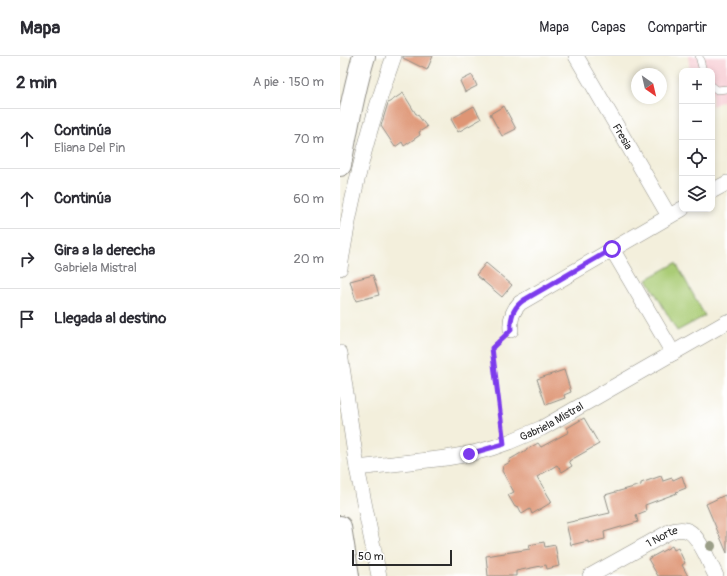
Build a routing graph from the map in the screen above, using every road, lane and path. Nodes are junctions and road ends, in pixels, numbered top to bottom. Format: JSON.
{"nodes":[{"id":1,"x":364,"y":56,"type":"edge"},
{"id":2,"x":394,"y":56,"type":"edge"},
{"id":3,"x":576,"y":56,"type":"edge"},
{"id":4,"x":699,"y":56,"type":"edge"},
{"id":5,"x":702,"y":68,"type":"edge"},
{"id":6,"x":715,"y":89,"type":"edge"},
{"id":7,"x":727,"y":89,"type":"edge"},
{"id":8,"x":340,"y":165,"type":"edge"},
{"id":9,"x":727,"y":182,"type":"edge"},
{"id":10,"x":715,"y":189,"type":"edge"},
{"id":11,"x":679,"y":211,"type":"edge"},
{"id":12,"x":669,"y":216,"type":"junction"},
{"id":13,"x":612,"y":249,"type":"junction"},
{"id":14,"x":340,"y":268,"type":"edge"},
{"id":15,"x":727,"y":322,"type":"edge"},
{"id":16,"x":511,"y":330,"type":"joint"},
{"id":17,"x":340,"y":353,"type":"edge"},
{"id":18,"x":673,"y":353,"type":"junction"},
{"id":19,"x":504,"y":444,"type":"junction"},
{"id":20,"x":356,"y":468,"type":"junction"},
{"id":21,"x":340,"y":528,"type":"edge"},
{"id":22,"x":348,"y":576,"type":"edge"},
{"id":23,"x":379,"y":576,"type":"edge"},
{"id":24,"x":590,"y":576,"type":"edge"},
{"id":25,"x":716,"y":576,"type":"edge"}],
"edges":[{"from":1,"to":8,"type":"highway"},
{"from":2,"to":14,"type":"street"},
{"from":3,"to":12,"type":"street","name":"Fresia"},
{"from":4,"to":5,"type":"lane"},
{"from":6,"to":7,"type":"lane"},
{"from":9,"to":10,"type":"street"},
{"from":11,"to":12,"type":"street"},
{"from":12,"to":13,"type":"street"},
{"from":13,"to":16,"type":"street"},
{"from":13,"to":18,"type":"street"},
{"from":15,"to":18,"type":"street","name":"Gabriela Mistral"},
{"from":16,"to":19,"type":"path"},
{"from":17,"to":20,"type":"street"},
{"from":18,"to":19,"type":"street","name":"Gabriela Mistral"},
{"from":19,"to":20,"type":"street","name":"Gabriela Mistral"},
{"from":20,"to":23,"type":"street"},
{"from":21,"to":22,"type":"highway"},
{"from":24,"to":25,"type":"street","name":"1 Norte"}]}
